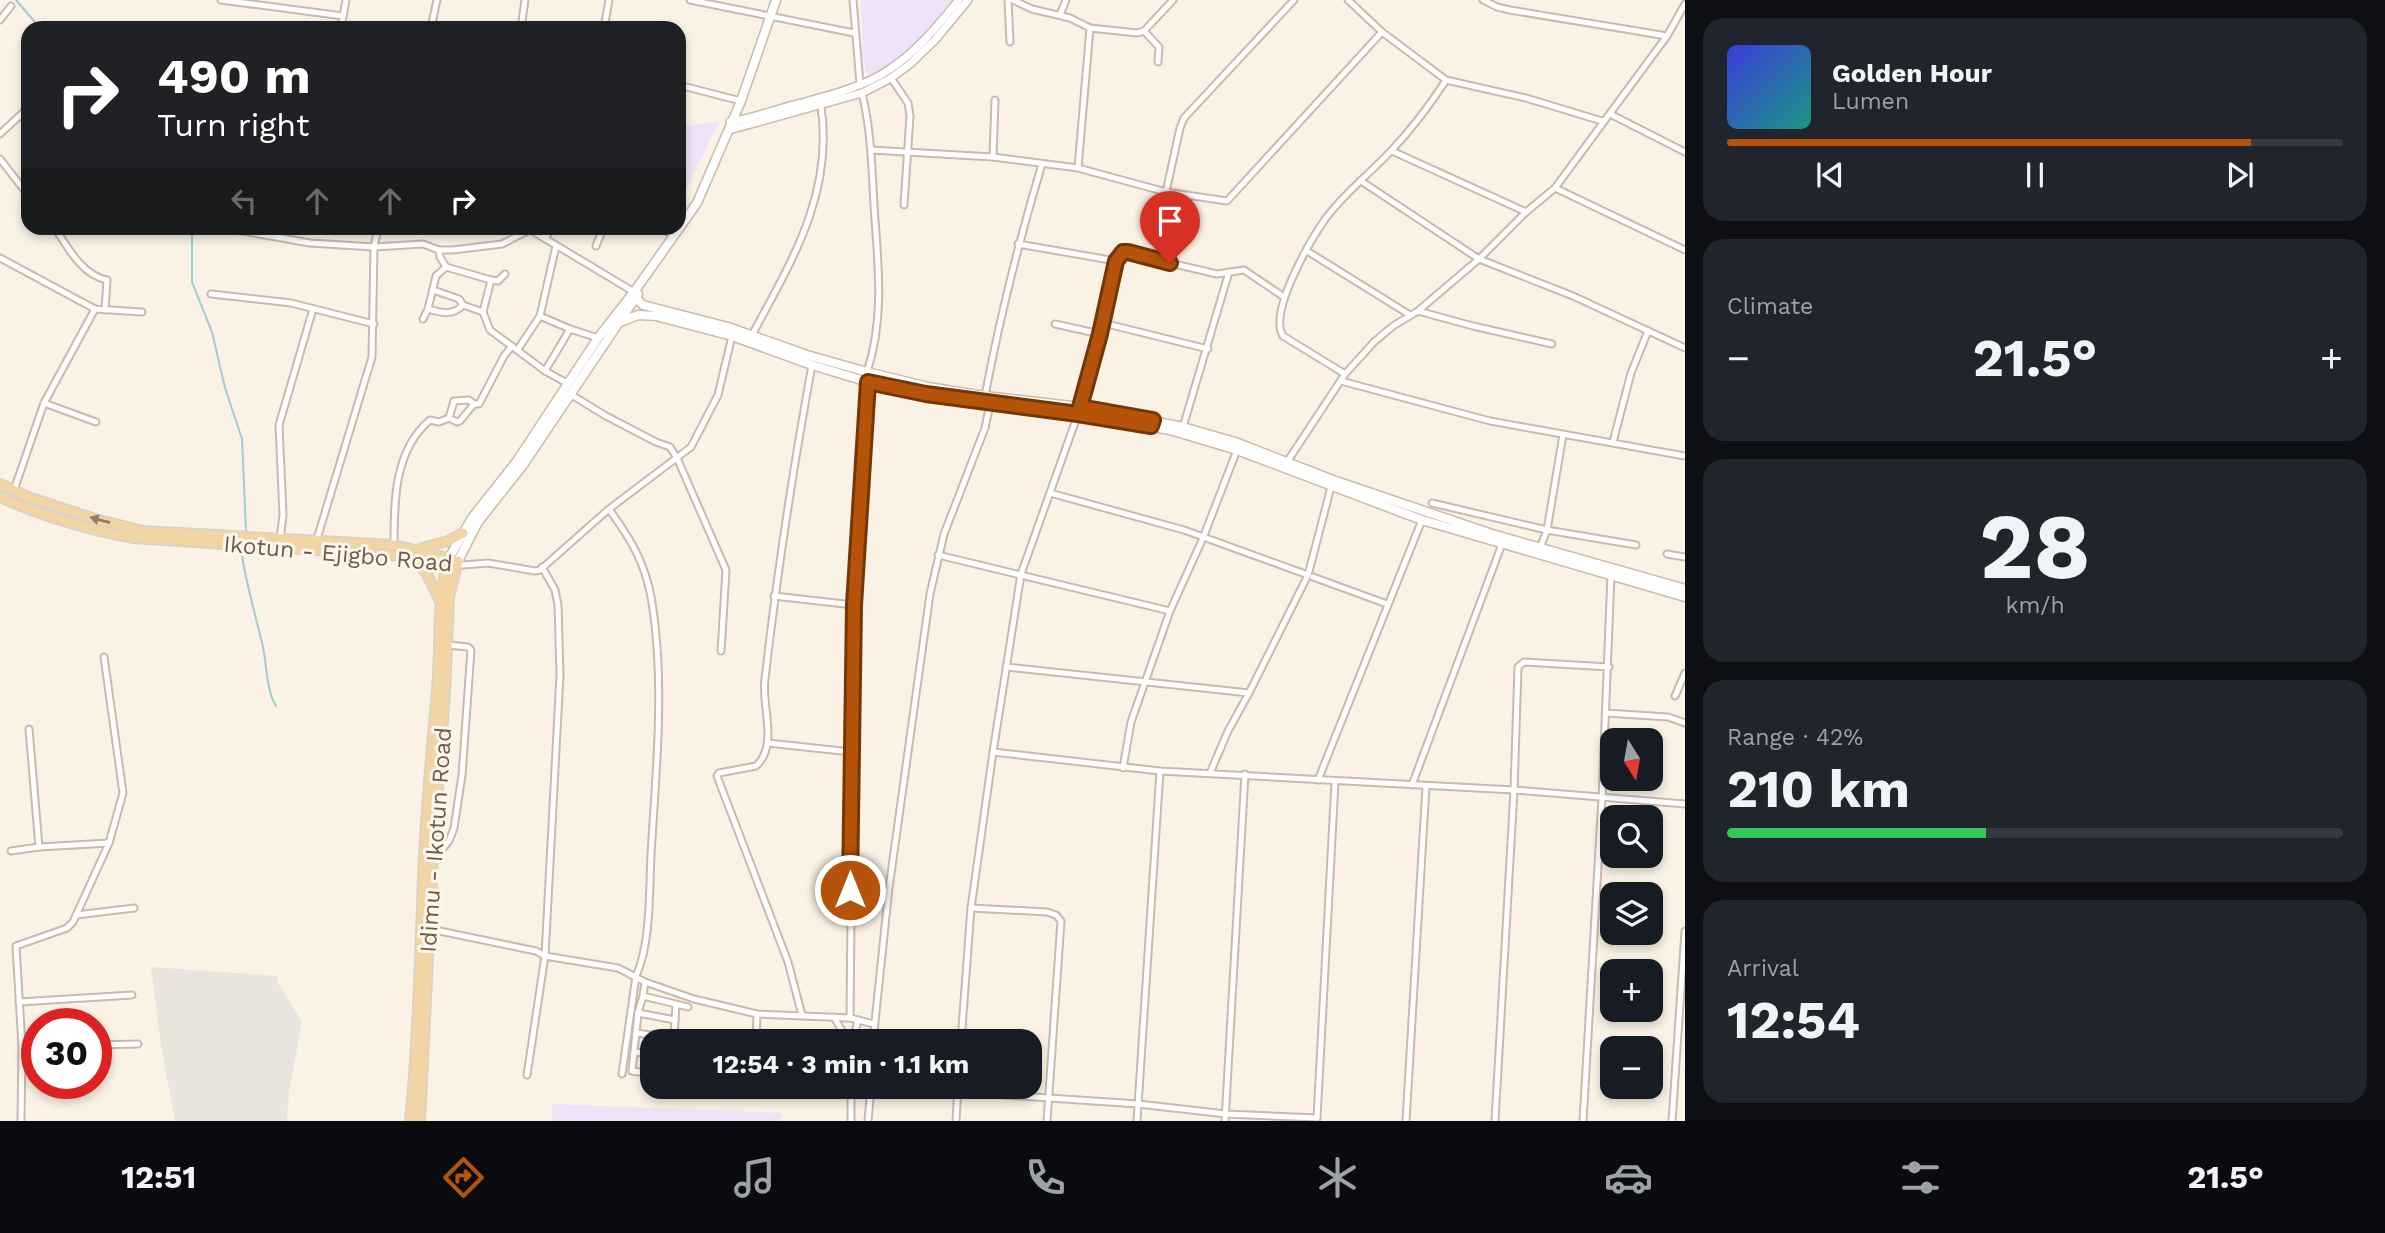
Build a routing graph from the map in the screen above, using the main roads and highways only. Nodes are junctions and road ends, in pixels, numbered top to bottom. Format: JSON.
{"nodes":[{"id":1,"x":776,"y":0,"type":"edge"},
{"id":2,"x":731,"y":126,"type":"junction"},
{"id":3,"x":686,"y":216,"type":"edge"},
{"id":4,"x":686,"y":223,"type":"edge"},
{"id":5,"x":674,"y":235,"type":"edge"},
{"id":6,"x":677,"y":235,"type":"edge"},
{"id":7,"x":631,"y":299,"type":"junction"},
{"id":8,"x":638,"y":316,"type":"junction"},
{"id":9,"x":618,"y":323,"type":"junction"},
{"id":10,"x":867,"y":377,"type":"junction"},
{"id":11,"x":1152,"y":423,"type":"junction"},
{"id":12,"x":0,"y":484,"type":"edge"},
{"id":13,"x":0,"y":497,"type":"edge"},
{"id":14,"x":36,"y":500,"type":"junction"},
{"id":15,"x":33,"y":510,"type":"junction"},
{"id":16,"x":463,"y":533,"type":"junction"},
{"id":17,"x":415,"y":554,"type":"junction"},
{"id":18,"x":455,"y":564,"type":"junction"},
{"id":19,"x":1685,"y":589,"type":"edge"},
{"id":20,"x":1685,"y":597,"type":"edge"},
{"id":21,"x":441,"y":606,"type":"junction"},
{"id":22,"x":425,"y":951,"type":"junction"},
{"id":23,"x":410,"y":1121,"type":"edge"},
{"id":24,"x":420,"y":1121,"type":"edge"}],
"edges":[{"from":1,"to":2,"type":"main road"},
{"from":2,"to":3,"type":"main road"},
{"from":2,"to":4,"type":"main road"},
{"from":5,"to":7,"type":"main road"},
{"from":6,"to":7,"type":"main road"},
{"from":7,"to":8,"type":"main road"},
{"from":7,"to":9,"type":"main road"},
{"from":7,"to":10,"type":"main road"},
{"from":7,"to":16,"type":"main road"},
{"from":8,"to":9,"type":"main road"},
{"from":8,"to":10,"type":"main road"},
{"from":9,"to":18,"type":"main road"},
{"from":10,"to":11,"type":"main road"},
{"from":11,"to":19,"type":"main road"},
{"from":11,"to":20,"type":"main road"},
{"from":12,"to":14,"type":"main road","name":"Ikotun - Ejigbo Road"},
{"from":13,"to":15,"type":"main road","name":"Ikotun - Ejigbo Road"},
{"from":14,"to":15,"type":"main road"},
{"from":17,"to":14,"type":"main road","name":"Ikotun - Ejigbo Road","one_way":true},
{"from":15,"to":17,"type":"main road","name":"Ikotun - Ejigbo Road"},
{"from":16,"to":17,"type":"main road"},
{"from":16,"to":18,"type":"main road"},
{"from":17,"to":18,"type":"main road","name":"Ikotun - Ejigbo Road"},
{"from":17,"to":21,"type":"main road"},
{"from":18,"to":21,"type":"main road"},
{"from":18,"to":22,"type":"main road","name":"Idimu - Ikotun Road"},
{"from":21,"to":22,"type":"main road"},
{"from":22,"to":23,"type":"main road"},
{"from":22,"to":24,"type":"main road","name":"Idimu - Ikotun Road"}]}
